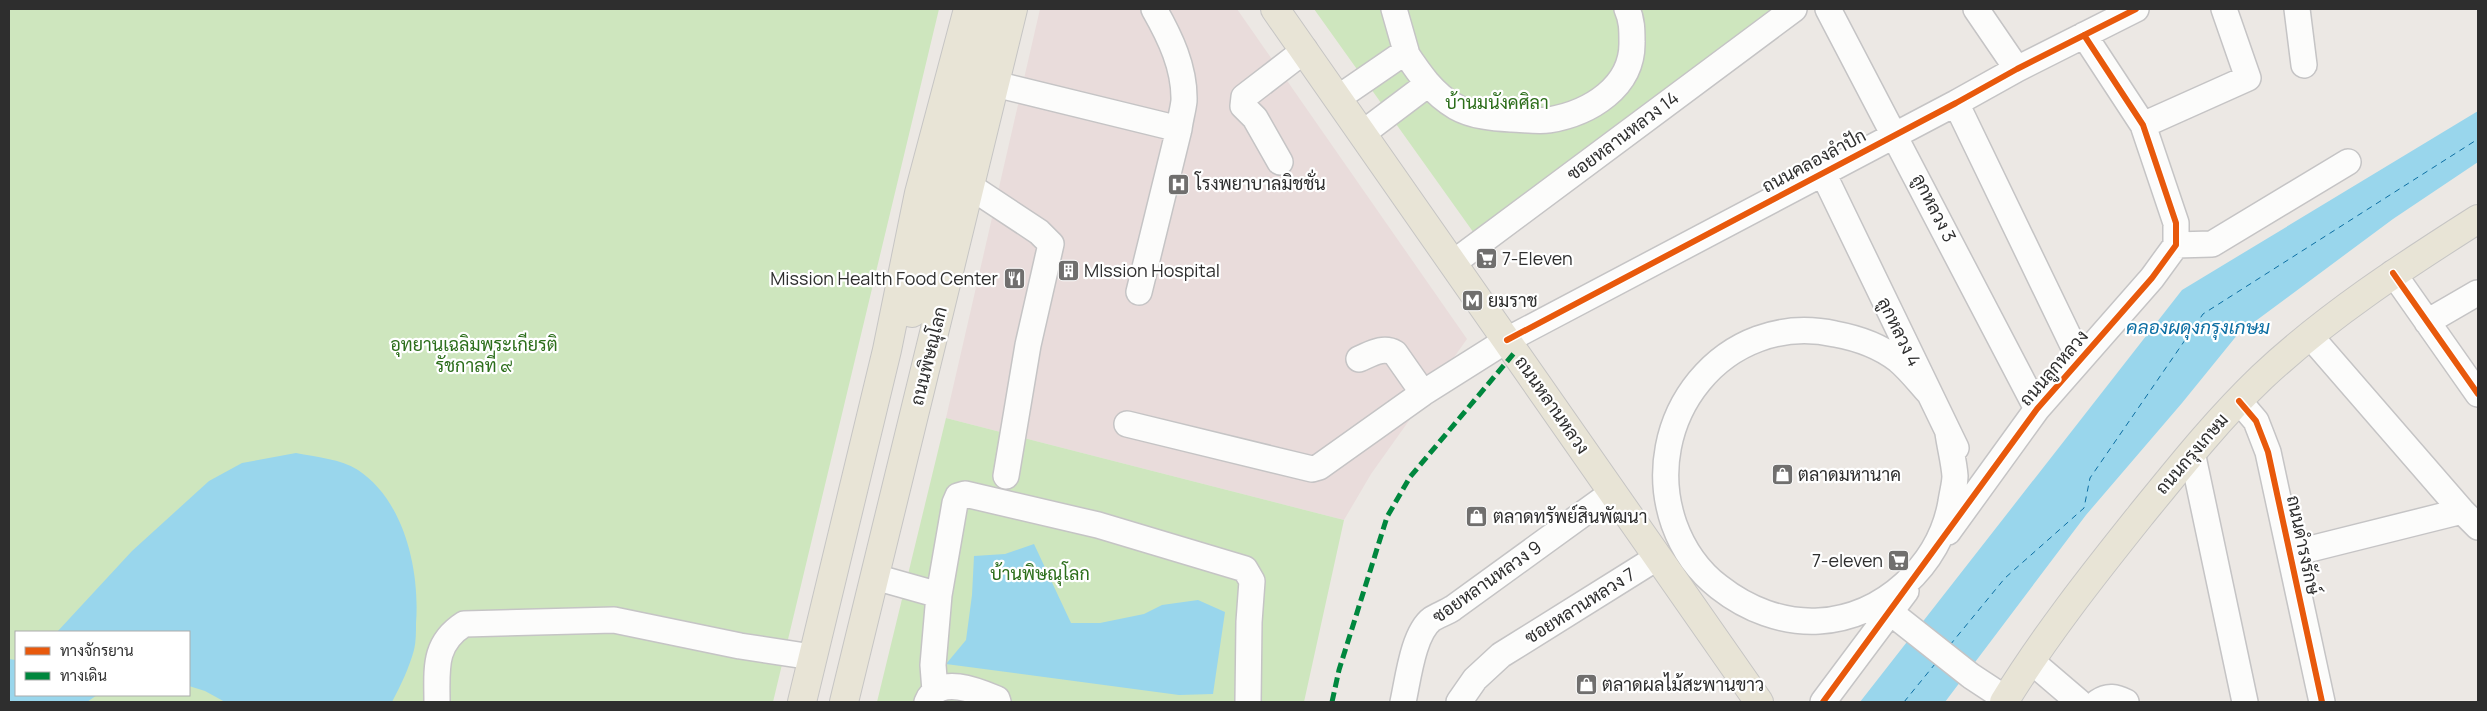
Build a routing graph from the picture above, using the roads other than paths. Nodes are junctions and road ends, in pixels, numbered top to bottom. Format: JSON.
{"nodes":[{"id":1,"x":968,"y":9,"type":"edge"},
{"id":2,"x":988,"y":9,"type":"edge"},
{"id":3,"x":1013,"y":9,"type":"edge"},
{"id":4,"x":1154,"y":9,"type":"edge"},
{"id":5,"x":1276,"y":9,"type":"edge"},
{"id":6,"x":1394,"y":9,"type":"edge"},
{"id":7,"x":1794,"y":9,"type":"edge"},
{"id":8,"x":1828,"y":9,"type":"edge"},
{"id":9,"x":1976,"y":9,"type":"edge"},
{"id":10,"x":2136,"y":9,"type":"edge"},
{"id":11,"x":2224,"y":9,"type":"edge"},
{"id":12,"x":2297,"y":9,"type":"edge"},
{"id":13,"x":1634,"y":12,"type":"edge"},
{"id":14,"x":2084,"y":35,"type":"junction"},
{"id":15,"x":1305,"y":50,"type":"junction"},
{"id":16,"x":1405,"y":52,"type":"junction"},
{"id":17,"x":2304,"y":65,"type":"dead end"},
{"id":18,"x":2017,"y":69,"type":"junction"},
{"id":19,"x":995,"y":84,"type":"junction"},
{"id":20,"x":1428,"y":84,"type":"junction"},
{"id":21,"x":1338,"y":98,"type":"junction"},
{"id":22,"x":1956,"y":103,"type":"junction"},
{"id":23,"x":2144,"y":125,"type":"junction"},
{"id":24,"x":1179,"y":128,"type":"junction"},
{"id":25,"x":1362,"y":133,"type":"junction"},
{"id":26,"x":1896,"y":135,"type":"junction"},
{"id":27,"x":1280,"y":162,"type":"dead end"},
{"id":28,"x":2348,"y":162,"type":"dead end"},
{"id":29,"x":1823,"y":173,"type":"junction"},
{"id":30,"x":971,"y":187,"type":"junction"},
{"id":31,"x":2478,"y":219,"type":"edge"},
{"id":32,"x":2176,"y":245,"type":"junction"},
{"id":33,"x":1453,"y":263,"type":"junction"},
{"id":34,"x":2393,"y":273,"type":"junction"},
{"id":35,"x":1139,"y":292,"type":"dead end"},
{"id":36,"x":2477,"y":293,"type":"edge"},
{"id":37,"x":2427,"y":322,"type":"junction"},
{"id":38,"x":2311,"y":337,"type":"junction"},
{"id":39,"x":1507,"y":340,"type":"junction"},
{"id":40,"x":1359,"y":358,"type":"dead end"},
{"id":41,"x":2080,"y":360,"type":"junction"},
{"id":42,"x":1928,"y":392,"type":"junction"},
{"id":43,"x":1423,"y":393,"type":"junction"},
{"id":44,"x":2478,"y":394,"type":"edge"},
{"id":45,"x":2239,"y":402,"type":"junction"},
{"id":46,"x":2037,"y":408,"type":"junction"},
{"id":47,"x":1127,"y":424,"type":"dead end"},
{"id":48,"x":1948,"y":433,"type":"junction"},
{"id":49,"x":2192,"y":452,"type":"junction"},
{"id":50,"x":1006,"y":476,"type":"dead end"},
{"id":51,"x":1978,"y":490,"type":"junction"},
{"id":52,"x":1613,"y":492,"type":"junction"},
{"id":53,"x":1667,"y":503,"type":"junction"},
{"id":54,"x":2470,"y":519,"type":"edge"},
{"id":55,"x":1635,"y":524,"type":"junction"},
{"id":56,"x":2290,"y":554,"type":"junction"},
{"id":57,"x":1658,"y":557,"type":"junction"},
{"id":58,"x":1927,"y":562,"type":"junction"},
{"id":59,"x":833,"y":572,"type":"junction"},
{"id":60,"x":875,"y":577,"type":"junction"},
{"id":61,"x":939,"y":595,"type":"junction"},
{"id":62,"x":1897,"y":618,"type":"junction"},
{"id":63,"x":812,"y":657,"type":"junction"},
{"id":64,"x":2031,"y":661,"type":"junction"},
{"id":65,"x":931,"y":697,"type":"edge"},
{"id":66,"x":2005,"y":700,"type":"edge"},
{"id":67,"x":437,"y":702,"type":"edge"},
{"id":68,"x":802,"y":702,"type":"edge"},
{"id":69,"x":844,"y":702,"type":"edge"},
{"id":70,"x":998,"y":702,"type":"edge"},
{"id":71,"x":1248,"y":702,"type":"edge"},
{"id":72,"x":1403,"y":702,"type":"edge"},
{"id":73,"x":1459,"y":702,"type":"edge"},
{"id":74,"x":1760,"y":702,"type":"edge"},
{"id":75,"x":1823,"y":702,"type":"edge"},
{"id":76,"x":2079,"y":702,"type":"edge"},
{"id":77,"x":2098,"y":702,"type":"edge"},
{"id":78,"x":2126,"y":702,"type":"edge"},
{"id":79,"x":2245,"y":702,"type":"edge"},
{"id":80,"x":2322,"y":702,"type":"edge"}],
"edges":[{"from":1,"to":59,"type":"main road"},
{"from":2,"to":59,"type":"main road"},
{"from":3,"to":19,"type":"main road","name":"ถนนพิษณุโลก"},
{"from":4,"to":24,"type":"street"},
{"from":5,"to":15,"type":"main road","name":"ถนนหลานหลวง"},
{"from":6,"to":16,"type":"street"},
{"from":7,"to":33,"type":"street","name":"ซอยหลานหลวง 14"},
{"from":8,"to":26,"type":"street","name":"ลูกหลวง 3"},
{"from":9,"to":18,"type":"street"},
{"from":10,"to":14,"type":"street","name":"ถนนคลองลำปัก"},
{"from":11,"to":23,"type":"street"},
{"from":12,"to":17,"type":"street"},
{"from":13,"to":20,"type":"street"},
{"from":14,"to":18,"type":"street","name":"ถนนคลองลำปัก"},
{"from":14,"to":23,"type":"street"},
{"from":15,"to":21,"type":"main road","name":"ถนนหลานหลวง"},
{"from":15,"to":27,"type":"street"},
{"from":16,"to":20,"type":"street"},
{"from":16,"to":21,"type":"street"},
{"from":18,"to":22,"type":"street","name":"ถนนคลองลำปัก"},
{"from":19,"to":24,"type":"street"},
{"from":19,"to":30,"type":"main road","name":"ถนนพิษณุโลก"},
{"from":20,"to":25,"type":"street"},
{"from":21,"to":25,"type":"main road","name":"ถนนหลานหลวง"},
{"from":22,"to":26,"type":"street","name":"ถนนคลองลำปัก"},
{"from":22,"to":41,"type":"street"},
{"from":23,"to":32,"type":"street"},
{"from":24,"to":35,"type":"street"},
{"from":25,"to":33,"type":"main road","name":"ถนนหลานหลวง"},
{"from":26,"to":29,"type":"street","name":"ถนนคลองลำปัก"},
{"from":26,"to":46,"type":"street","name":"ลูกหลวง 3"},
{"from":28,"to":32,"type":"street"},
{"from":29,"to":39,"type":"street","name":"ถนนคลองลำปัก"},
{"from":29,"to":42,"type":"street","name":"ลูกหลวง 4"},
{"from":30,"to":50,"type":"street"},
{"from":30,"to":60,"type":"main road","name":"ถนนพิษณุโลก"},
{"from":31,"to":34,"type":"main road","name":"ถนนกรุงเกษม"},
{"from":32,"to":41,"type":"street","name":"ถนนลูกหลวง"},
{"from":33,"to":39,"type":"main road","name":"ถนนหลานหลวง"},
{"from":34,"to":37,"type":"street"},
{"from":34,"to":38,"type":"main road","name":"ถนนกรุงเกษม"},
{"from":36,"to":37,"type":"street"},
{"from":37,"to":44,"type":"street"},
{"from":38,"to":45,"type":"main road","name":"ถนนกรุงเกษม"},
{"from":38,"to":54,"type":"street"},
{"from":39,"to":43,"type":"street","name":"ถนนคลองลำปัก"},
{"from":39,"to":52,"type":"main road","name":"ถนนหลานหลวง"},
{"from":40,"to":43,"type":"street"},
{"from":41,"to":46,"type":"street","name":"ถนนลูกหลวง"},
{"from":42,"to":48,"type":"street","name":"ลูกหลวง 4"},
{"from":42,"to":53,"type":"street"},
{"from":43,"to":47,"type":"street","name":"ถนนคลองลำปัก"},
{"from":45,"to":49,"type":"main road","name":"ถนนกรุงเกษม"},
{"from":45,"to":56,"type":"street","name":"ถนนดำรงรักษ์"},
{"from":46,"to":51,"type":"street","name":"ถนนลูกหลวง"},
{"from":48,"to":51,"type":"street","name":"ลูกหลวง 4"},
{"from":48,"to":58,"type":"street"},
{"from":49,"to":64,"type":"main road","name":"ถนนกรุงเกษม"},
{"from":49,"to":79,"type":"street"},
{"from":51,"to":58,"type":"street","name":"ถนนลูกหลวง"},
{"from":52,"to":55,"type":"main road","name":"ถนนหลานหลวง"},
{"from":52,"to":72,"type":"street","name":"ซอยหลานหลวง 9"},
{"from":53,"to":55,"type":"street"},
{"from":53,"to":58,"type":"street"},
{"from":54,"to":56,"type":"street"},
{"from":55,"to":57,"type":"main road","name":"ถนนหลานหลวง"},
{"from":56,"to":80,"type":"street","name":"ถนนดำรงรักษ์"},
{"from":57,"to":73,"type":"street","name":"ซอยหลานหลวง 7"},
{"from":57,"to":74,"type":"main road","name":"ถนนหลานหลวง"},
{"from":58,"to":62,"type":"street","name":"ถนนลูกหลวง"},
{"from":59,"to":63,"type":"main road"},
{"from":60,"to":61,"type":"street"},
{"from":60,"to":69,"type":"main road","name":"ถนนพิษณุโลก"},
{"from":61,"to":65,"type":"street"},
{"from":61,"to":71,"type":"street"},
{"from":62,"to":66,"type":"street"},
{"from":62,"to":75,"type":"street","name":"ถนนลูกหลวง"},
{"from":63,"to":67,"type":"street"},
{"from":63,"to":68,"type":"main road"},
{"from":64,"to":66,"type":"main road","name":"ถนนกรุงเกษม"},
{"from":64,"to":76,"type":"street"},
{"from":65,"to":70,"type":"street"},
{"from":77,"to":78,"type":"street"}]}
